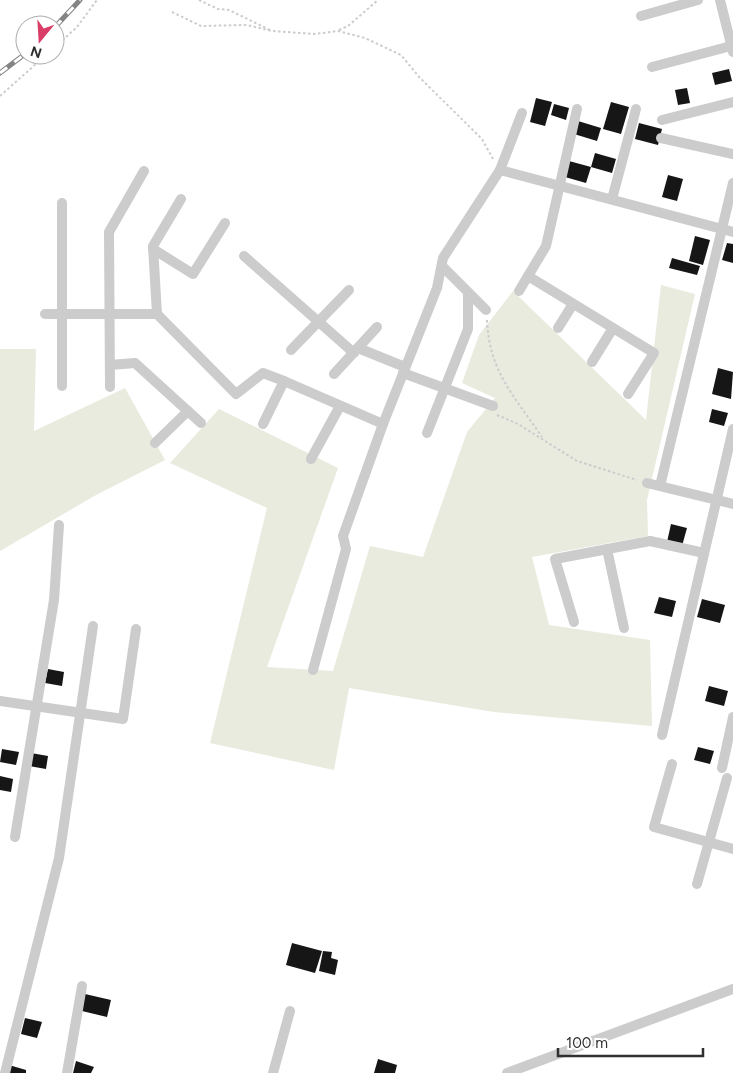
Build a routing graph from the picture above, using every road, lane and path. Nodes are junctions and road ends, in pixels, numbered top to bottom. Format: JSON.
{"nodes":[{"id":1,"x":97,"y":0,"type":"edge"},
{"id":2,"x":199,"y":0,"type":"edge"},
{"id":3,"x":378,"y":0,"type":"edge"},
{"id":4,"x":698,"y":0,"type":"edge"},
{"id":5,"x":720,"y":0,"type":"edge"},
{"id":6,"x":172,"y":12,"type":"dead end"},
{"id":7,"x":641,"y":16,"type":"dead end"},
{"id":8,"x":272,"y":31,"type":"junction"},
{"id":9,"x":338,"y":31,"type":"junction"},
{"id":10,"x":65,"y":38,"type":"edge"},
{"id":11,"x":732,"y":49,"type":"edge"},
{"id":12,"x":35,"y":65,"type":"edge"},
{"id":13,"x":652,"y":67,"type":"dead end"},
{"id":14,"x":0,"y":96,"type":"edge"},
{"id":15,"x":733,"y":102,"type":"edge"},
{"id":16,"x":577,"y":109,"type":"dead end"},
{"id":17,"x":636,"y":109,"type":"dead end"},
{"id":18,"x":522,"y":113,"type":"dead end"},
{"id":19,"x":662,"y":120,"type":"dead end"},
{"id":20,"x":661,"y":138,"type":"dead end"},
{"id":21,"x":733,"y":154,"type":"edge"},
{"id":22,"x":500,"y":170,"type":"junction"},
{"id":23,"x":144,"y":171,"type":"dead end"},
{"id":24,"x":733,"y":183,"type":"edge"},
{"id":25,"x":560,"y":186,"type":"junction"},
{"id":26,"x":181,"y":199,"type":"dead end"},
{"id":27,"x":612,"y":199,"type":"junction"},
{"id":28,"x":62,"y":203,"type":"dead end"},
{"id":29,"x":225,"y":223,"type":"dead end"},
{"id":30,"x":722,"y":229,"type":"junction"},
{"id":31,"x":733,"y":232,"type":"edge"},
{"id":32,"x":153,"y":249,"type":"junction"},
{"id":33,"x":244,"y":256,"type":"dead end"},
{"id":34,"x":442,"y":266,"type":"junction"},
{"id":35,"x":528,"y":276,"type":"junction"},
{"id":36,"x":349,"y":290,"type":"dead end"},
{"id":37,"x":519,"y":291,"type":"dead end"},
{"id":38,"x":468,"y":292,"type":"junction"},
{"id":39,"x":573,"y":304,"type":"junction"},
{"id":40,"x":486,"y":310,"type":"joint"},
{"id":41,"x":45,"y":314,"type":"dead end"},
{"id":42,"x":62,"y":314,"type":"junction"},
{"id":43,"x":109,"y":314,"type":"junction"},
{"id":44,"x":157,"y":314,"type":"junction"},
{"id":45,"x":318,"y":322,"type":"junction"},
{"id":46,"x":377,"y":327,"type":"dead end"},
{"id":47,"x":558,"y":328,"type":"dead end"},
{"id":48,"x":613,"y":328,"type":"junction"},
{"id":49,"x":291,"y":350,"type":"dead end"},
{"id":50,"x":356,"y":350,"type":"junction"},
{"id":51,"x":592,"y":362,"type":"dead end"},
{"id":52,"x":110,"y":365,"type":"junction"},
{"id":53,"x":404,"y":370,"type":"junction"},
{"id":54,"x":334,"y":374,"type":"dead end"},
{"id":55,"x":284,"y":381,"type":"junction"},
{"id":56,"x":62,"y":386,"type":"dead end"},
{"id":57,"x":110,"y":387,"type":"dead end"},
{"id":58,"x":445,"y":387,"type":"junction"},
{"id":59,"x":628,"y":394,"type":"dead end"},
{"id":60,"x":340,"y":406,"type":"junction"},
{"id":61,"x":493,"y":406,"type":"joint"},
{"id":62,"x":188,"y":410,"type":"junction"},
{"id":63,"x":201,"y":423,"type":"dead end"},
{"id":64,"x":263,"y":424,"type":"dead end"},
{"id":65,"x":383,"y":424,"type":"junction"},
{"id":66,"x":733,"y":429,"type":"edge"},
{"id":67,"x":427,"y":433,"type":"dead end"},
{"id":68,"x":542,"y":438,"type":"junction"},
{"id":69,"x":156,"y":443,"type":"dead end"},
{"id":70,"x":311,"y":459,"type":"dead end"},
{"id":71,"x":647,"y":483,"type":"joint"},
{"id":72,"x":660,"y":486,"type":"junction"},
{"id":73,"x":716,"y":500,"type":"junction"},
{"id":74,"x":733,"y":504,"type":"edge"},
{"id":75,"x":59,"y":525,"type":"dead end"},
{"id":76,"x":607,"y":549,"type":"junction"},
{"id":77,"x":704,"y":553,"type":"junction"},
{"id":78,"x":574,"y":622,"type":"dead end"},
{"id":79,"x":93,"y":626,"type":"dead end"},
{"id":80,"x":624,"y":628,"type":"dead end"},
{"id":81,"x":136,"y":630,"type":"dead end"},
{"id":82,"x":313,"y":670,"type":"dead end"},
{"id":83,"x":0,"y":702,"type":"edge"},
{"id":84,"x":36,"y":707,"type":"junction"},
{"id":85,"x":80,"y":713,"type":"junction"},
{"id":86,"x":733,"y":717,"type":"edge"},
{"id":87,"x":662,"y":734,"type":"dead end"},
{"id":88,"x":672,"y":764,"type":"dead end"},
{"id":89,"x":722,"y":768,"type":"dead end"},
{"id":90,"x":727,"y":778,"type":"dead end"},
{"id":91,"x":15,"y":837,"type":"dead end"},
{"id":92,"x":709,"y":842,"type":"junction"},
{"id":93,"x":733,"y":849,"type":"edge"},
{"id":94,"x":697,"y":884,"type":"dead end"},
{"id":95,"x":82,"y":986,"type":"dead end"},
{"id":96,"x":733,"y":989,"type":"edge"},
{"id":97,"x":290,"y":1012,"type":"dead end"},
{"id":98,"x":5,"y":1073,"type":"edge"},
{"id":99,"x":67,"y":1073,"type":"edge"},
{"id":100,"x":273,"y":1073,"type":"edge"},
{"id":101,"x":507,"y":1073,"type":"edge"}],
"edges":[{"from":1,"to":10,"type":"path"},
{"from":2,"to":8,"type":"path"},
{"from":3,"to":9,"type":"path"},
{"from":4,"to":7,"type":"street"},
{"from":5,"to":11,"type":"street"},
{"from":6,"to":8,"type":"path"},
{"from":8,"to":9,"type":"path"},
{"from":9,"to":22,"type":"path"},
{"from":11,"to":13,"type":"street"},
{"from":12,"to":14,"type":"path"},
{"from":15,"to":19,"type":"street"},
{"from":16,"to":25,"type":"street"},
{"from":17,"to":27,"type":"street"},
{"from":18,"to":22,"type":"street"},
{"from":20,"to":21,"type":"street"},
{"from":22,"to":25,"type":"street"},
{"from":22,"to":34,"type":"street"},
{"from":23,"to":43,"type":"street"},
{"from":24,"to":30,"type":"street"},
{"from":25,"to":27,"type":"street"},
{"from":25,"to":35,"type":"street"},
{"from":26,"to":32,"type":"street"},
{"from":27,"to":30,"type":"street"},
{"from":28,"to":42,"type":"street"},
{"from":29,"to":32,"type":"street"},
{"from":30,"to":31,"type":"street"},
{"from":30,"to":72,"type":"street"},
{"from":32,"to":44,"type":"street"},
{"from":33,"to":45,"type":"street"},
{"from":34,"to":38,"type":"street"},
{"from":34,"to":53,"type":"street"},
{"from":35,"to":37,"type":"street"},
{"from":35,"to":39,"type":"street"},
{"from":36,"to":45,"type":"street"},
{"from":38,"to":40,"type":"street"},
{"from":38,"to":58,"type":"street"},
{"from":39,"to":47,"type":"street"},
{"from":39,"to":48,"type":"street"},
{"from":40,"to":68,"type":"path"},
{"from":41,"to":42,"type":"street"},
{"from":42,"to":43,"type":"street"},
{"from":42,"to":56,"type":"street"},
{"from":43,"to":44,"type":"street"},
{"from":43,"to":52,"type":"street"},
{"from":44,"to":55,"type":"street"},
{"from":45,"to":49,"type":"street"},
{"from":45,"to":50,"type":"street"},
{"from":46,"to":50,"type":"street"},
{"from":48,"to":51,"type":"street"},
{"from":48,"to":59,"type":"street"},
{"from":50,"to":53,"type":"street"},
{"from":50,"to":54,"type":"street"},
{"from":52,"to":57,"type":"street"},
{"from":52,"to":62,"type":"street"},
{"from":53,"to":58,"type":"street"},
{"from":53,"to":65,"type":"street"},
{"from":55,"to":60,"type":"street"},
{"from":55,"to":64,"type":"street"},
{"from":58,"to":61,"type":"street"},
{"from":58,"to":67,"type":"street"},
{"from":60,"to":65,"type":"street"},
{"from":60,"to":70,"type":"street"},
{"from":61,"to":68,"type":"path"},
{"from":62,"to":63,"type":"street"},
{"from":62,"to":69,"type":"street"},
{"from":65,"to":82,"type":"street"},
{"from":66,"to":73,"type":"street"},
{"from":68,"to":71,"type":"path"},
{"from":71,"to":72,"type":"street"},
{"from":72,"to":73,"type":"street"},
{"from":73,"to":74,"type":"street"},
{"from":73,"to":77,"type":"street"},
{"from":75,"to":84,"type":"street"},
{"from":76,"to":77,"type":"street"},
{"from":76,"to":78,"type":"street"},
{"from":76,"to":80,"type":"street"},
{"from":77,"to":87,"type":"street"},
{"from":79,"to":85,"type":"street"},
{"from":81,"to":85,"type":"street"},
{"from":83,"to":84,"type":"street"},
{"from":84,"to":85,"type":"street"},
{"from":84,"to":91,"type":"street"},
{"from":85,"to":98,"type":"street"},
{"from":86,"to":89,"type":"street"},
{"from":88,"to":92,"type":"street"},
{"from":90,"to":92,"type":"street"},
{"from":92,"to":93,"type":"street"},
{"from":92,"to":94,"type":"street"},
{"from":95,"to":99,"type":"street"},
{"from":96,"to":101,"type":"street"},
{"from":97,"to":100,"type":"street"}]}
